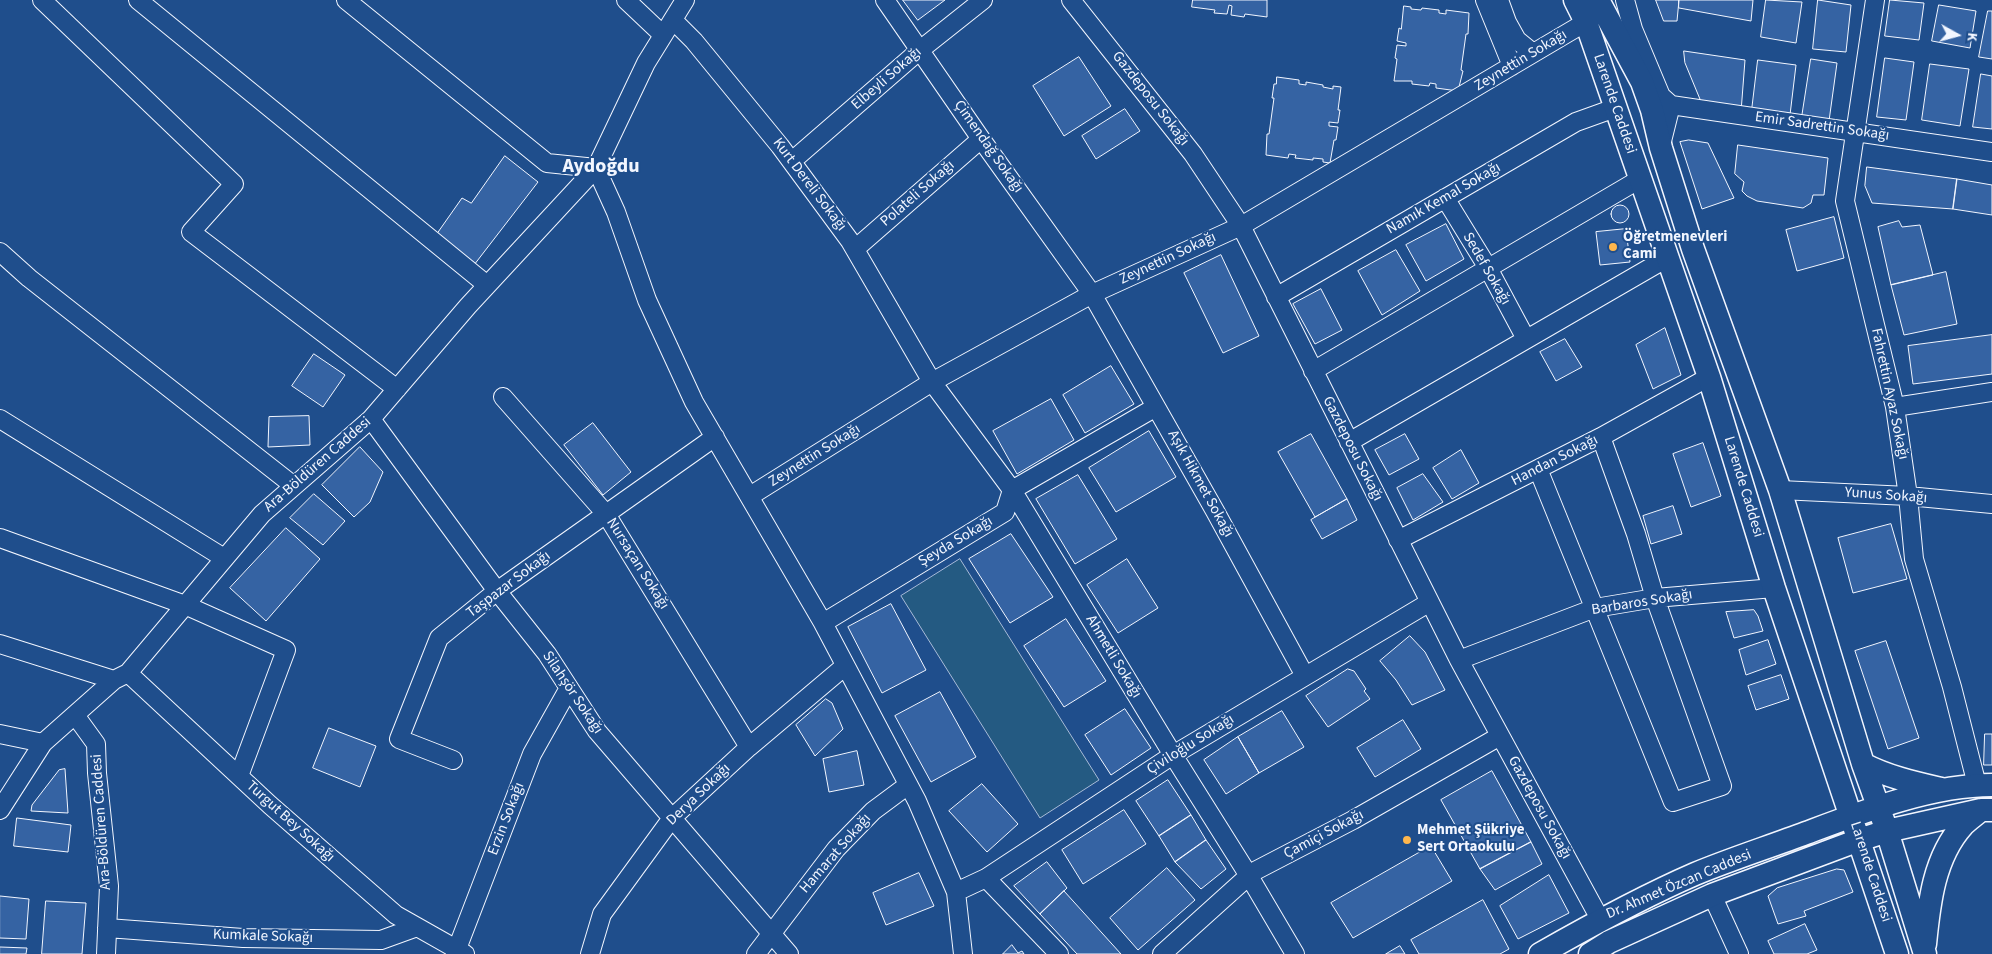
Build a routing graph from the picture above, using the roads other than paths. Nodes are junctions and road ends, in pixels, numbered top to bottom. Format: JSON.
{"nodes":[{"id":1,"x":42,"y":0,"type":"edge"},
{"id":2,"x":138,"y":0,"type":"edge"},
{"id":3,"x":346,"y":0,"type":"edge"},
{"id":4,"x":626,"y":0,"type":"edge"},
{"id":5,"x":685,"y":0,"type":"edge"},
{"id":6,"x":885,"y":0,"type":"edge"},
{"id":7,"x":983,"y":0,"type":"edge"},
{"id":8,"x":1071,"y":0,"type":"edge"},
{"id":9,"x":1485,"y":0,"type":"edge"},
{"id":10,"x":1499,"y":0,"type":"edge"},
{"id":11,"x":1575,"y":0,"type":"edge"},
{"id":12,"x":1598,"y":0,"type":"edge"},
{"id":13,"x":1625,"y":0,"type":"edge"},
{"id":14,"x":1875,"y":0,"type":"edge"},
{"id":15,"x":673,"y":20,"type":"junction"},
{"id":16,"x":1586,"y":22,"type":"junction"},
{"id":17,"x":663,"y":35,"type":"junction"},
{"id":18,"x":920,"y":50,"type":"junction"},
{"id":19,"x":1533,"y":53,"type":"junction"},
{"id":20,"x":1512,"y":66,"type":"junction"},
{"id":21,"x":1615,"y":108,"type":"junction"},
{"id":22,"x":1662,"y":108,"type":"junction"},
{"id":23,"x":1855,"y":132,"type":"junction"},
{"id":24,"x":981,"y":139,"type":"junction"},
{"id":25,"x":1992,"y":152,"type":"edge"},
{"id":26,"x":792,"y":161,"type":"junction"},
{"id":27,"x":596,"y":168,"type":"junction"},
{"id":28,"x":1640,"y":179,"type":"junction"},
{"id":29,"x":1446,"y":198,"type":"junction"},
{"id":30,"x":1240,"y":226,"type":"junction"},
{"id":31,"x":855,"y":249,"type":"junction"},
{"id":32,"x":0,"y":252,"type":"edge"},
{"id":33,"x":1667,"y":258,"type":"junction"},
{"id":34,"x":1488,"y":268,"type":"junction"},
{"id":35,"x":488,"y":285,"type":"junction"},
{"id":36,"x":1092,"y":294,"type":"junction"},
{"id":37,"x":1276,"y":297,"type":"junction"},
{"id":38,"x":1526,"y":340,"type":"junction"},
{"id":39,"x":924,"y":366,"type":"joint"},
{"id":40,"x":1313,"y":371,"type":"junction"},
{"id":41,"x":1709,"y":377,"type":"junction"},
{"id":42,"x":932,"y":382,"type":"junction"},
{"id":43,"x":397,"y":389,"type":"junction"},
{"id":44,"x":1992,"y":392,"type":"edge"},
{"id":45,"x":503,"y":397,"type":"dead end"},
{"id":46,"x":1156,"y":407,"type":"junction"},
{"id":47,"x":1895,"y":407,"type":"junction"},
{"id":48,"x":0,"y":419,"type":"edge"},
{"id":49,"x":371,"y":420,"type":"junction"},
{"id":50,"x":715,"y":437,"type":"junction"},
{"id":51,"x":1601,"y":437,"type":"junction"},
{"id":52,"x":1349,"y":442,"type":"junction"},
{"id":53,"x":1538,"y":469,"type":"junction"},
{"id":54,"x":294,"y":486,"type":"junction"},
{"id":55,"x":1012,"y":490,"type":"junction"},
{"id":56,"x":1780,"y":490,"type":"junction"},
{"id":57,"x":750,"y":496,"type":"junction"},
{"id":58,"x":1908,"y":496,"type":"junction"},
{"id":59,"x":1992,"y":504,"type":"edge"},
{"id":60,"x":606,"y":514,"type":"junction"},
{"id":61,"x":0,"y":538,"type":"edge"},
{"id":62,"x":1398,"y":540,"type":"junction"},
{"id":63,"x":224,"y":558,"type":"junction"},
{"id":64,"x":1774,"y":588,"type":"junction"},
{"id":65,"x":497,"y":591,"type":"junction"},
{"id":66,"x":1655,"y":598,"type":"junction"},
{"id":67,"x":1430,"y":602,"type":"junction"},
{"id":68,"x":185,"y":605,"type":"junction"},
{"id":69,"x":1595,"y":608,"type":"junction"},
{"id":70,"x":823,"y":623,"type":"junction"},
{"id":71,"x":0,"y":644,"type":"edge"},
{"id":72,"x":1459,"y":660,"type":"junction"},
{"id":73,"x":845,"y":666,"type":"junction"},
{"id":74,"x":121,"y":676,"type":"junction"},
{"id":75,"x":1306,"y":676,"type":"junction"},
{"id":76,"x":569,"y":688,"type":"junction"},
{"id":77,"x":75,"y":715,"type":"junction"},
{"id":78,"x":0,"y":734,"type":"edge"},
{"id":79,"x":1500,"y":736,"type":"junction"},
{"id":80,"x":43,"y":743,"type":"junction"},
{"id":81,"x":749,"y":747,"type":"junction"},
{"id":82,"x":1173,"y":755,"type":"junction"},
{"id":83,"x":453,"y":760,"type":"dead end"},
{"id":84,"x":1863,"y":764,"type":"junction"},
{"id":85,"x":239,"y":776,"type":"junction"},
{"id":86,"x":1838,"y":779,"type":"junction"},
{"id":87,"x":908,"y":785,"type":"junction"},
{"id":88,"x":1985,"y":785,"type":"edge"},
{"id":89,"x":1945,"y":790,"type":"junction"},
{"id":90,"x":1879,"y":807,"type":"junction"},
{"id":91,"x":0,"y":810,"type":"edge"},
{"id":92,"x":1986,"y":810,"type":"edge"},
{"id":93,"x":1851,"y":816,"type":"junction"},
{"id":94,"x":672,"y":818,"type":"junction"},
{"id":95,"x":1887,"y":831,"type":"junction"},
{"id":96,"x":1800,"y":835,"type":"junction"},
{"id":97,"x":1859,"y":840,"type":"junction"},
{"id":98,"x":1249,"y":876,"type":"junction"},
{"id":99,"x":986,"y":878,"type":"junction"},
{"id":100,"x":956,"y":892,"type":"junction"},
{"id":101,"x":1712,"y":895,"type":"junction"},
{"id":102,"x":1600,"y":919,"type":"junction"},
{"id":103,"x":417,"y":927,"type":"junction"},
{"id":104,"x":107,"y":928,"type":"junction"},
{"id":105,"x":771,"y":932,"type":"junction"},
{"id":106,"x":1611,"y":948,"type":"edge"},
{"id":107,"x":459,"y":952,"type":"edge"},
{"id":108,"x":1925,"y":953,"type":"edge"},
{"id":109,"x":106,"y":954,"type":"edge"},
{"id":110,"x":590,"y":954,"type":"edge"},
{"id":111,"x":756,"y":954,"type":"edge"},
{"id":112,"x":789,"y":954,"type":"edge"},
{"id":113,"x":963,"y":954,"type":"edge"},
{"id":114,"x":1059,"y":954,"type":"edge"},
{"id":115,"x":1162,"y":954,"type":"edge"},
{"id":116,"x":1295,"y":954,"type":"edge"},
{"id":117,"x":1540,"y":954,"type":"edge"},
{"id":118,"x":1590,"y":954,"type":"edge"},
{"id":119,"x":1739,"y":954,"type":"edge"},
{"id":120,"x":1897,"y":954,"type":"edge"}],
"edges":[{"from":1,"to":43,"type":"street"},
{"from":2,"to":35,"type":"street"},
{"from":3,"to":27,"type":"street"},
{"from":4,"to":17,"type":"street"},
{"from":5,"to":15,"type":"street","name":"Ara-Böldüren Caddesi"},
{"from":6,"to":18,"type":"street","name":"Çimendağ Sokağı"},
{"from":7,"to":18,"type":"street","name":"Elbeyli Sokağı"},
{"from":8,"to":30,"type":"street","name":"Gazdeposu Sokağı"},
{"from":9,"to":20,"type":"street"},
{"from":10,"to":19,"type":"street"},
{"from":11,"to":16,"type":"main road","name":"Larende Caddesi"},
{"from":12,"to":22,"type":"main road","name":"Larende Caddesi"},
{"from":13,"to":22,"type":"street"},
{"from":14,"to":23,"type":"street","name":"Fahrettin Ayaz Sokağı"},
{"from":15,"to":17,"type":"street","name":"Ara-Böldüren Caddesi"},
{"from":15,"to":26,"type":"street","name":"Kurt Dereli Sokağı"},
{"from":16,"to":19,"type":"street","name":"Zeynettin Sokağı"},
{"from":16,"to":21,"type":"main road","name":"Larende Caddesi"},
{"from":17,"to":27,"type":"street","name":"Ara-Böldüren Caddesi"},
{"from":18,"to":24,"type":"street","name":"Çimendağ Sokağı"},
{"from":18,"to":26,"type":"street","name":"Elbeyli Sokağı"},
{"from":19,"to":20,"type":"street","name":"Zeynettin Sokağı"},
{"from":20,"to":30,"type":"street","name":"Zeynettin Sokağı"},
{"from":21,"to":28,"type":"main road","name":"Larende Caddesi"},
{"from":21,"to":29,"type":"street","name":"Namık Kemal Sokağı"},
{"from":22,"to":23,"type":"street","name":"Emir Sadrettin Sokağı"},
{"from":22,"to":56,"type":"main road","name":"Larende Caddesi"},
{"from":23,"to":25,"type":"street","name":"Emir Sadrettin Sokağı"},
{"from":23,"to":47,"type":"street","name":"Fahrettin Ayaz Sokağı"},
{"from":24,"to":31,"type":"street","name":"Polateli Sokağı"},
{"from":24,"to":36,"type":"street","name":"Çimendağ Sokağı"},
{"from":26,"to":31,"type":"street","name":"Kurt Dereli Sokağı"},
{"from":27,"to":35,"type":"street","name":"Ara-Böldüren Caddesi"},
{"from":27,"to":50,"type":"street"},
{"from":28,"to":33,"type":"main road","name":"Larende Caddesi"},
{"from":28,"to":34,"type":"street"},
{"from":29,"to":34,"type":"street","name":"Sedef Sokağı"},
{"from":29,"to":37,"type":"street","name":"Namık Kemal Sokağı"},
{"from":30,"to":36,"type":"street","name":"Zeynettin Sokağı"},
{"from":30,"to":37,"type":"street","name":"Gazdeposu Sokağı"},
{"from":31,"to":39,"type":"street","name":"Kurt Dereli Sokağı"},
{"from":32,"to":54,"type":"street"},
{"from":33,"to":38,"type":"street"},
{"from":33,"to":41,"type":"main road","name":"Larende Caddesi"},
{"from":34,"to":38,"type":"street","name":"Sedef Sokağı"},
{"from":34,"to":40,"type":"street"},
{"from":35,"to":43,"type":"street","name":"Ara-Böldüren Caddesi"},
{"from":36,"to":42,"type":"street","name":"Zeynettin Sokağı"},
{"from":36,"to":46,"type":"street","name":"Aşık Hikmet Sokağı"},
{"from":37,"to":40,"type":"street","name":"Gazdeposu Sokağı"},
{"from":38,"to":52,"type":"street"},
{"from":39,"to":42,"type":"street","name":"Ahmetli Sokağı"},
{"from":40,"to":52,"type":"street","name":"Gazdeposu Sokağı"},
{"from":41,"to":51,"type":"street","name":"Handan Sokağı"},
{"from":41,"to":64,"type":"main road","name":"Larende Caddesi"},
{"from":42,"to":55,"type":"street","name":"Ahmetli Sokağı"},
{"from":42,"to":57,"type":"street","name":"Zeynettin Sokağı"},
{"from":43,"to":49,"type":"street","name":"Ara-Böldüren Caddesi"},
{"from":44,"to":47,"type":"street"},
{"from":45,"to":60,"type":"street","name":"Nursaçan Sokağı"},
{"from":46,"to":55,"type":"street"},
{"from":46,"to":75,"type":"street","name":"Aşık Hikmet Sokağı"},
{"from":47,"to":58,"type":"street","name":"Fahrettin Ayaz Sokağı"},
{"from":48,"to":63,"type":"street"},
{"from":49,"to":54,"type":"street","name":"Ara-Böldüren Caddesi"},
{"from":49,"to":65,"type":"street","name":"Silahşör Sokağı"},
{"from":50,"to":57,"type":"street"},
{"from":50,"to":60,"type":"street","name":"Taşpazar Sokağı"},
{"from":51,"to":53,"type":"street","name":"Handan Sokağı"},
{"from":51,"to":66,"type":"street"},
{"from":52,"to":62,"type":"street","name":"Gazdeposu Sokağı"},
{"from":53,"to":62,"type":"street","name":"Handan Sokağı"},
{"from":53,"to":69,"type":"street"},
{"from":54,"to":63,"type":"street","name":"Ara-Böldüren Caddesi"},
{"from":55,"to":70,"type":"street","name":"Şeyda Sokağı"},
{"from":55,"to":82,"type":"street","name":"Ahmetli Sokağı"},
{"from":56,"to":58,"type":"street","name":"Yunus Sokağı"},
{"from":56,"to":84,"type":"main road","name":"Larende Caddesi"},
{"from":57,"to":70,"type":"street"},
{"from":58,"to":59,"type":"street","name":"Yunus Sokağı"},
{"from":58,"to":88,"type":"street","name":"Fahrettin Ayaz Sokağı"},
{"from":60,"to":65,"type":"street","name":"Taşpazar Sokağı"},
{"from":60,"to":81,"type":"street","name":"Nursaçan Sokağı"},
{"from":61,"to":68,"type":"street"},
{"from":62,"to":67,"type":"street","name":"Gazdeposu Sokağı"},
{"from":63,"to":68,"type":"street","name":"Ara-Böldüren Caddesi"},
{"from":64,"to":66,"type":"street","name":"Barbaros Sokağı"},
{"from":64,"to":86,"type":"main road","name":"Larende Caddesi"},
{"from":65,"to":76,"type":"street","name":"Silahşör Sokağı"},
{"from":65,"to":83,"type":"street","name":"Taşpazar Sokağı"},
{"from":66,"to":69,"type":"street","name":"Barbaros Sokağı"},
{"from":66,"to":69,"type":"street"},
{"from":67,"to":72,"type":"street","name":"Gazdeposu Sokağı"},
{"from":67,"to":75,"type":"street","name":"Çiviloğlu Sokağı"},
{"from":68,"to":74,"type":"street","name":"Ara-Böldüren Caddesi"},
{"from":68,"to":85,"type":"street"},
{"from":69,"to":72,"type":"street","name":"Barbaros Sokağı"},
{"from":70,"to":73,"type":"street"},
{"from":71,"to":74,"type":"street"},
{"from":72,"to":79,"type":"street","name":"Gazdeposu Sokağı"},
{"from":73,"to":81,"type":"street","name":"Derya Sokağı"},
{"from":73,"to":87,"type":"street"},
{"from":74,"to":77,"type":"street","name":"Ara-Böldüren Caddesi"},
{"from":74,"to":85,"type":"street","name":"Turgut Bey Sokağı"},
{"from":75,"to":82,"type":"street","name":"Çiviloğlu Sokağı"},
{"from":76,"to":94,"type":"street","name":"Silahşör Sokağı"},
{"from":76,"to":107,"type":"street","name":"Erzin Sokağı"},
{"from":77,"to":80,"type":"street"},
{"from":77,"to":104,"type":"street","name":"Ara-Böldüren Caddesi"},
{"from":78,"to":80,"type":"street"},
{"from":79,"to":98,"type":"street","name":"Çamiçi Sokağı"},
{"from":79,"to":102,"type":"street","name":"Gazdeposu Sokağı"},
{"from":80,"to":91,"type":"street"},
{"from":81,"to":94,"type":"street","name":"Derya Sokağı"},
{"from":82,"to":98,"type":"street","name":"Ahmetli Sokağı"},
{"from":82,"to":99,"type":"street","name":"Çiviloğlu Sokağı"},
{"from":84,"to":89,"type":"main road"},
{"from":84,"to":90,"type":"main road","name":"Larende Caddesi"},
{"from":85,"to":103,"type":"street","name":"Turgut Bey Sokağı"},
{"from":86,"to":93,"type":"main road","name":"Larende Caddesi"},
{"from":86,"to":96,"type":"main road"},
{"from":87,"to":100,"type":"street"},
{"from":87,"to":105,"type":"street","name":"Hamarat Sokağı"},
{"from":88,"to":89,"type":"main road","name":"Dr. Ahmet Özcan Caddesi"},
{"from":89,"to":90,"type":"main road","name":"Dr. Ahmet Özcan Caddesi"},
{"from":90,"to":93,"type":"main road","name":"Dr. Ahmet Özcan Caddesi"},
{"from":90,"to":95,"type":"main road","name":"Larende Caddesi"},
{"from":92,"to":95,"type":"main road","name":"Dr. Ahmet Özcan Caddesi"},
{"from":92,"to":108,"type":"main road"},
{"from":93,"to":96,"type":"main road","name":"Dr. Ahmet Özcan Caddesi"},
{"from":93,"to":97,"type":"main road","name":"Larende Caddesi"},
{"from":94,"to":105,"type":"street","name":"Silahşör Sokağı"},
{"from":94,"to":110,"type":"street","name":"Derya Sokağı"},
{"from":95,"to":97,"type":"main road","name":"Dr. Ahmet Özcan Caddesi"},
{"from":95,"to":108,"type":"main road","name":"Larende Caddesi"},
{"from":96,"to":102,"type":"main road","name":"Dr. Ahmet Özcan Caddesi"},
{"from":97,"to":101,"type":"main road","name":"Dr. Ahmet Özcan Caddesi"},
{"from":97,"to":120,"type":"main road","name":"Larende Caddesi"},
{"from":98,"to":115,"type":"street","name":"Çamiçi Sokağı"},
{"from":98,"to":116,"type":"street","name":"Ahmetli Sokağı"},
{"from":99,"to":100,"type":"street","name":"Çiviloğlu Sokağı"},
{"from":99,"to":114,"type":"street"},
{"from":100,"to":113,"type":"street"},
{"from":101,"to":106,"type":"main road","name":"Dr. Ahmet Özcan Caddesi"},
{"from":101,"to":119,"type":"street"},
{"from":102,"to":117,"type":"main road","name":"Dr. Ahmet Özcan Caddesi"},
{"from":103,"to":104,"type":"street","name":"Kumkale Sokağı"},
{"from":103,"to":107,"type":"street","name":"Turgut Bey Sokağı"},
{"from":104,"to":109,"type":"street","name":"Ara-Böldüren Caddesi"},
{"from":105,"to":111,"type":"street","name":"Hamarat Sokağı"},
{"from":105,"to":112,"type":"street","name":"Silahşör Sokağı"},
{"from":106,"to":118,"type":"main road","name":"Dr. Ahmet Özcan Caddesi"}]}
